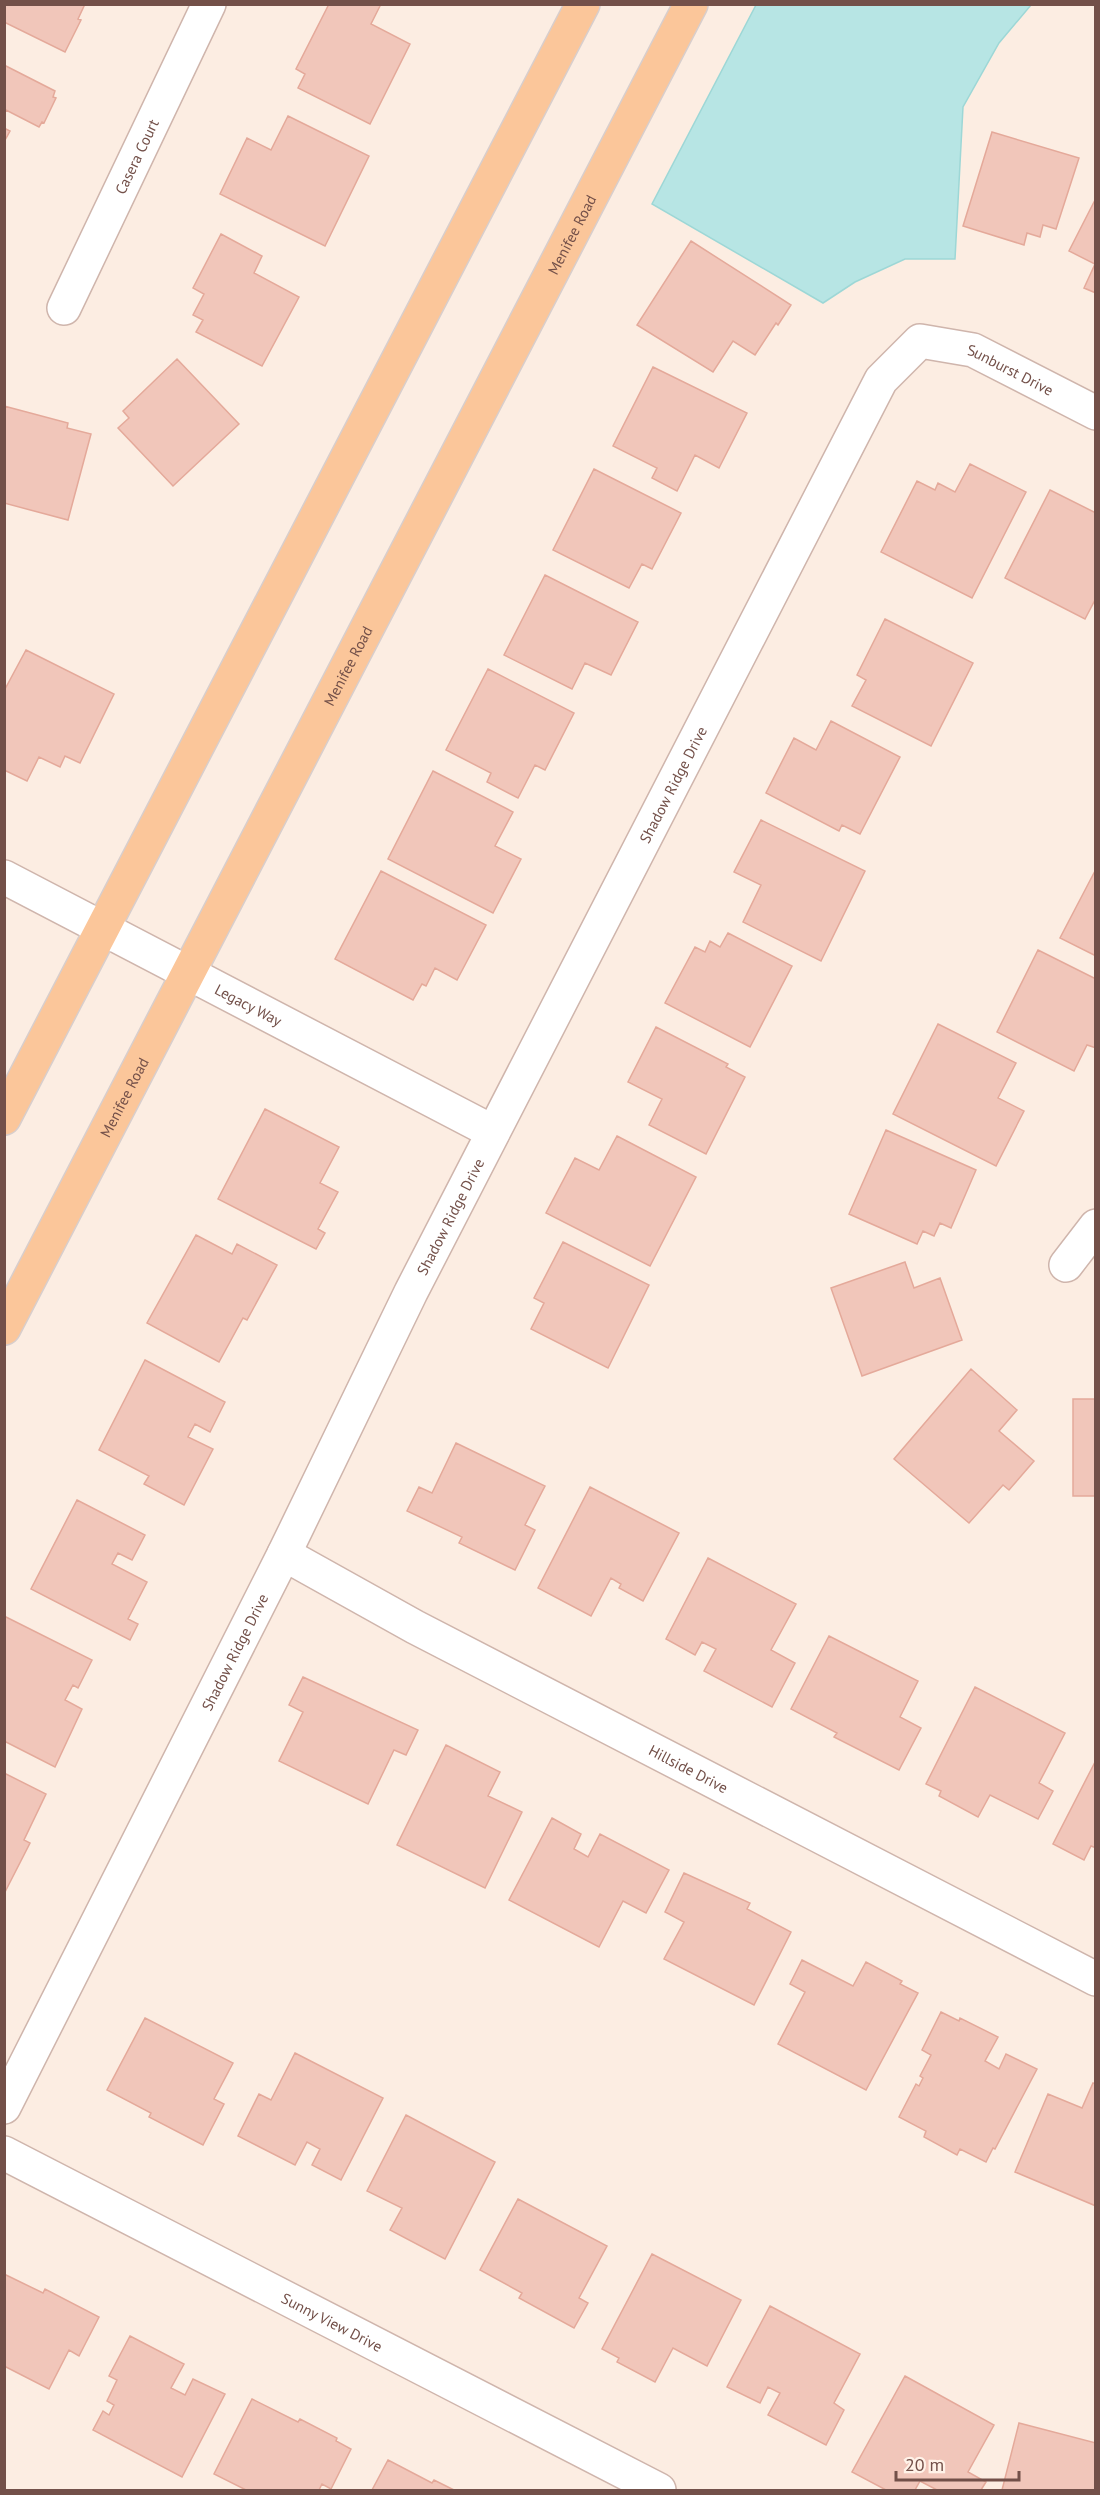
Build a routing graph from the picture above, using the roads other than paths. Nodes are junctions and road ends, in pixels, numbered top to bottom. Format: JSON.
{"nodes":[{"id":1,"x":209,"y":4,"type":"edge"},
{"id":2,"x":583,"y":4,"type":"edge"},
{"id":3,"x":691,"y":4,"type":"edge"},
{"id":4,"x":64,"y":308,"type":"dead end"},
{"id":5,"x":920,"y":341,"type":"joint"},
{"id":6,"x":1095,"y":413,"type":"edge"},
{"id":7,"x":4,"y":877,"type":"edge"},
{"id":8,"x":103,"y":928,"type":"junction"},
{"id":9,"x":189,"y":973,"type":"junction"},
{"id":10,"x":4,"y":1118,"type":"edge"},
{"id":11,"x":493,"y":1132,"type":"junction"},
{"id":12,"x":1095,"y":1226,"type":"edge"},
{"id":13,"x":1066,"y":1264,"type":"dead end"},
{"id":14,"x":4,"y":1328,"type":"edge"},
{"id":15,"x":284,"y":1554,"type":"junction"},
{"id":16,"x":1095,"y":1979,"type":"edge"},
{"id":17,"x":4,"y":2107,"type":"edge"},
{"id":18,"x":4,"y":2153,"type":"edge"},
{"id":19,"x":659,"y":2490,"type":"edge"}],
"edges":[{"from":1,"to":4,"type":"street","name":"Casera Court"},
{"from":2,"to":8,"type":"main road"},
{"from":3,"to":9,"type":"main road","name":"Menifee Road"},
{"from":5,"to":6,"type":"street","name":"Sunburst Drive"},
{"from":5,"to":11,"type":"street","name":"Shadow Ridge Drive"},
{"from":7,"to":8,"type":"street","name":"Legacy Way"},
{"from":8,"to":9,"type":"street","name":"Legacy Way"},
{"from":8,"to":10,"type":"main road"},
{"from":9,"to":11,"type":"street","name":"Legacy Way"},
{"from":9,"to":14,"type":"main road","name":"Menifee Road"},
{"from":11,"to":15,"type":"street","name":"Shadow Ridge Drive"},
{"from":12,"to":13,"type":"street"},
{"from":15,"to":16,"type":"street","name":"Hillside Drive"},
{"from":15,"to":17,"type":"street","name":"Shadow Ridge Drive"},
{"from":18,"to":19,"type":"street","name":"Sunny View Drive"}]}
